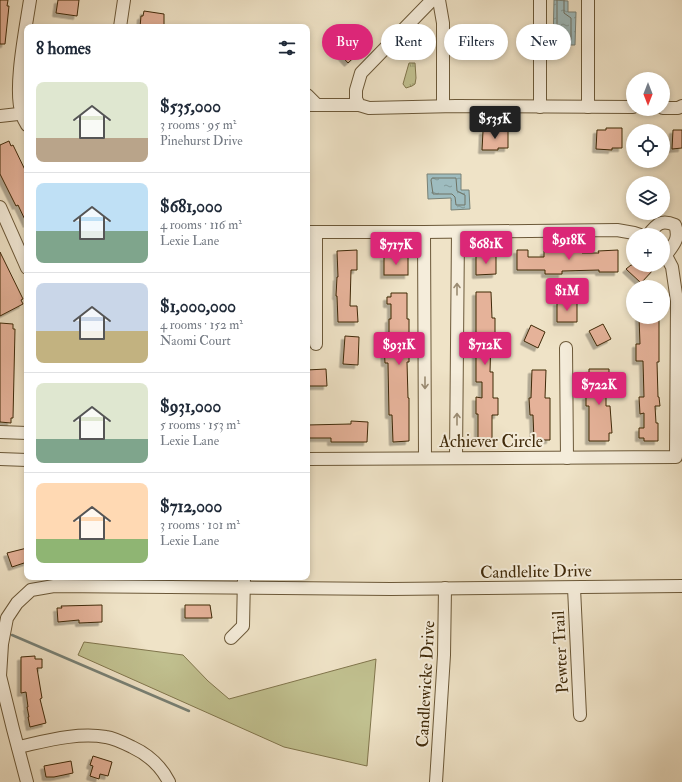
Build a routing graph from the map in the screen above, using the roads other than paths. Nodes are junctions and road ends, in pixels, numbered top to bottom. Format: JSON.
{"nodes":[{"id":1,"x":30,"y":0,"type":"edge"},
{"id":2,"x":124,"y":0,"type":"edge"},
{"id":3,"x":432,"y":0,"type":"edge"},
{"id":4,"x":439,"y":0,"type":"edge"},
{"id":5,"x":540,"y":0,"type":"edge"},
{"id":6,"x":588,"y":0,"type":"edge"},
{"id":7,"x":27,"y":24,"type":"edge"},
{"id":8,"x":120,"y":24,"type":"edge"},
{"id":9,"x":24,"y":42,"type":"edge"},
{"id":10,"x":312,"y":105,"type":"edge"},
{"id":11,"x":359,"y":105,"type":"junction"},
{"id":12,"x":443,"y":106,"type":"junction"},
{"id":13,"x":682,"y":106,"type":"edge"},
{"id":14,"x":540,"y":107,"type":"junction"},
{"id":15,"x":588,"y":107,"type":"junction"},
{"id":16,"x":626,"y":107,"type":"edge"},
{"id":17,"x":670,"y":108,"type":"edge"},
{"id":18,"x":24,"y":113,"type":"edge"},
{"id":19,"x":0,"y":116,"type":"edge"},
{"id":20,"x":0,"y":208,"type":"edge"},
{"id":21,"x":653,"y":228,"type":"edge"},
{"id":22,"x":312,"y":232,"type":"edge"},
{"id":23,"x":424,"y":232,"type":"junction"},
{"id":24,"x":458,"y":232,"type":"junction"},
{"id":25,"x":626,"y":232,"type":"edge"},
{"id":26,"x":670,"y":246,"type":"edge"},
{"id":27,"x":24,"y":261,"type":"edge"},
{"id":28,"x":670,"y":264,"type":"edge"},
{"id":29,"x":316,"y":344,"type":"dead end"},
{"id":30,"x":566,"y":348,"type":"dead end"},
{"id":31,"x":679,"y":375,"type":"edge"},
{"id":32,"x":0,"y":432,"type":"edge"},
{"id":33,"x":24,"y":433,"type":"edge"},
{"id":34,"x":425,"y":458,"type":"junction"},
{"id":35,"x":456,"y":458,"type":"junction"},
{"id":36,"x":567,"y":458,"type":"junction"},
{"id":37,"x":679,"y":458,"type":"edge"},
{"id":38,"x":0,"y":459,"type":"edge"},
{"id":39,"x":310,"y":459,"type":"edge"},
{"id":40,"x":24,"y":460,"type":"edge"},
{"id":41,"x":244,"y":582,"type":"edge"},
{"id":42,"x":682,"y":586,"type":"edge"},
{"id":43,"x":445,"y":588,"type":"junction"},
{"id":44,"x":574,"y":588,"type":"junction"},
{"id":45,"x":231,"y":638,"type":"dead end"},
{"id":46,"x":580,"y":715,"type":"dead end"},
{"id":47,"x":18,"y":747,"type":"junction"},
{"id":48,"x":27,"y":782,"type":"edge"},
{"id":49,"x":169,"y":782,"type":"edge"},
{"id":50,"x":436,"y":782,"type":"edge"}],
"edges":[{"from":1,"to":7,"type":"street"},
{"from":2,"to":8,"type":"street"},
{"from":3,"to":11,"type":"street"},
{"from":4,"to":12,"type":"street"},
{"from":5,"to":14,"type":"street"},
{"from":6,"to":15,"type":"street"},
{"from":9,"to":18,"type":"street"},
{"from":10,"to":11,"type":"street"},
{"from":11,"to":12,"type":"street"},
{"from":12,"to":14,"type":"street"},
{"from":13,"to":17,"type":"street"},
{"from":14,"to":15,"type":"street"},
{"from":15,"to":16,"type":"street"},
{"from":18,"to":19,"type":"street"},
{"from":20,"to":27,"type":"street"},
{"from":21,"to":26,"type":"street"},
{"from":22,"to":23,"type":"street"},
{"from":22,"to":29,"type":"street"},
{"from":23,"to":24,"type":"street"},
{"from":23,"to":34,"type":"street","one_way":true},
{"from":24,"to":25,"type":"street"},
{"from":35,"to":24,"type":"street","one_way":true},
{"from":28,"to":31,"type":"street","name":"Achiever Circle"},
{"from":30,"to":36,"type":"street"},
{"from":31,"to":37,"type":"street","name":"Achiever Circle"},
{"from":32,"to":33,"type":"street"},
{"from":34,"to":35,"type":"street","name":"Achiever Circle"},
{"from":34,"to":39,"type":"street","name":"Achiever Circle"},
{"from":35,"to":36,"type":"street","name":"Achiever Circle"},
{"from":36,"to":37,"type":"street","name":"Achiever Circle"},
{"from":38,"to":40,"type":"street"},
{"from":41,"to":43,"type":"street","name":"Candlelite Drive"},
{"from":41,"to":45,"type":"street"},
{"from":41,"to":47,"type":"street","name":"Candlelite Drive"},
{"from":42,"to":44,"type":"street","name":"Candlelite Drive"},
{"from":43,"to":44,"type":"street","name":"Candlelite Drive"},
{"from":43,"to":50,"type":"street","name":"Candlewicke Drive"},
{"from":44,"to":46,"type":"street","name":"Pewter Trail"},
{"from":47,"to":48,"type":"street","name":"Candlelite Drive"},
{"from":47,"to":49,"type":"street"}]}
